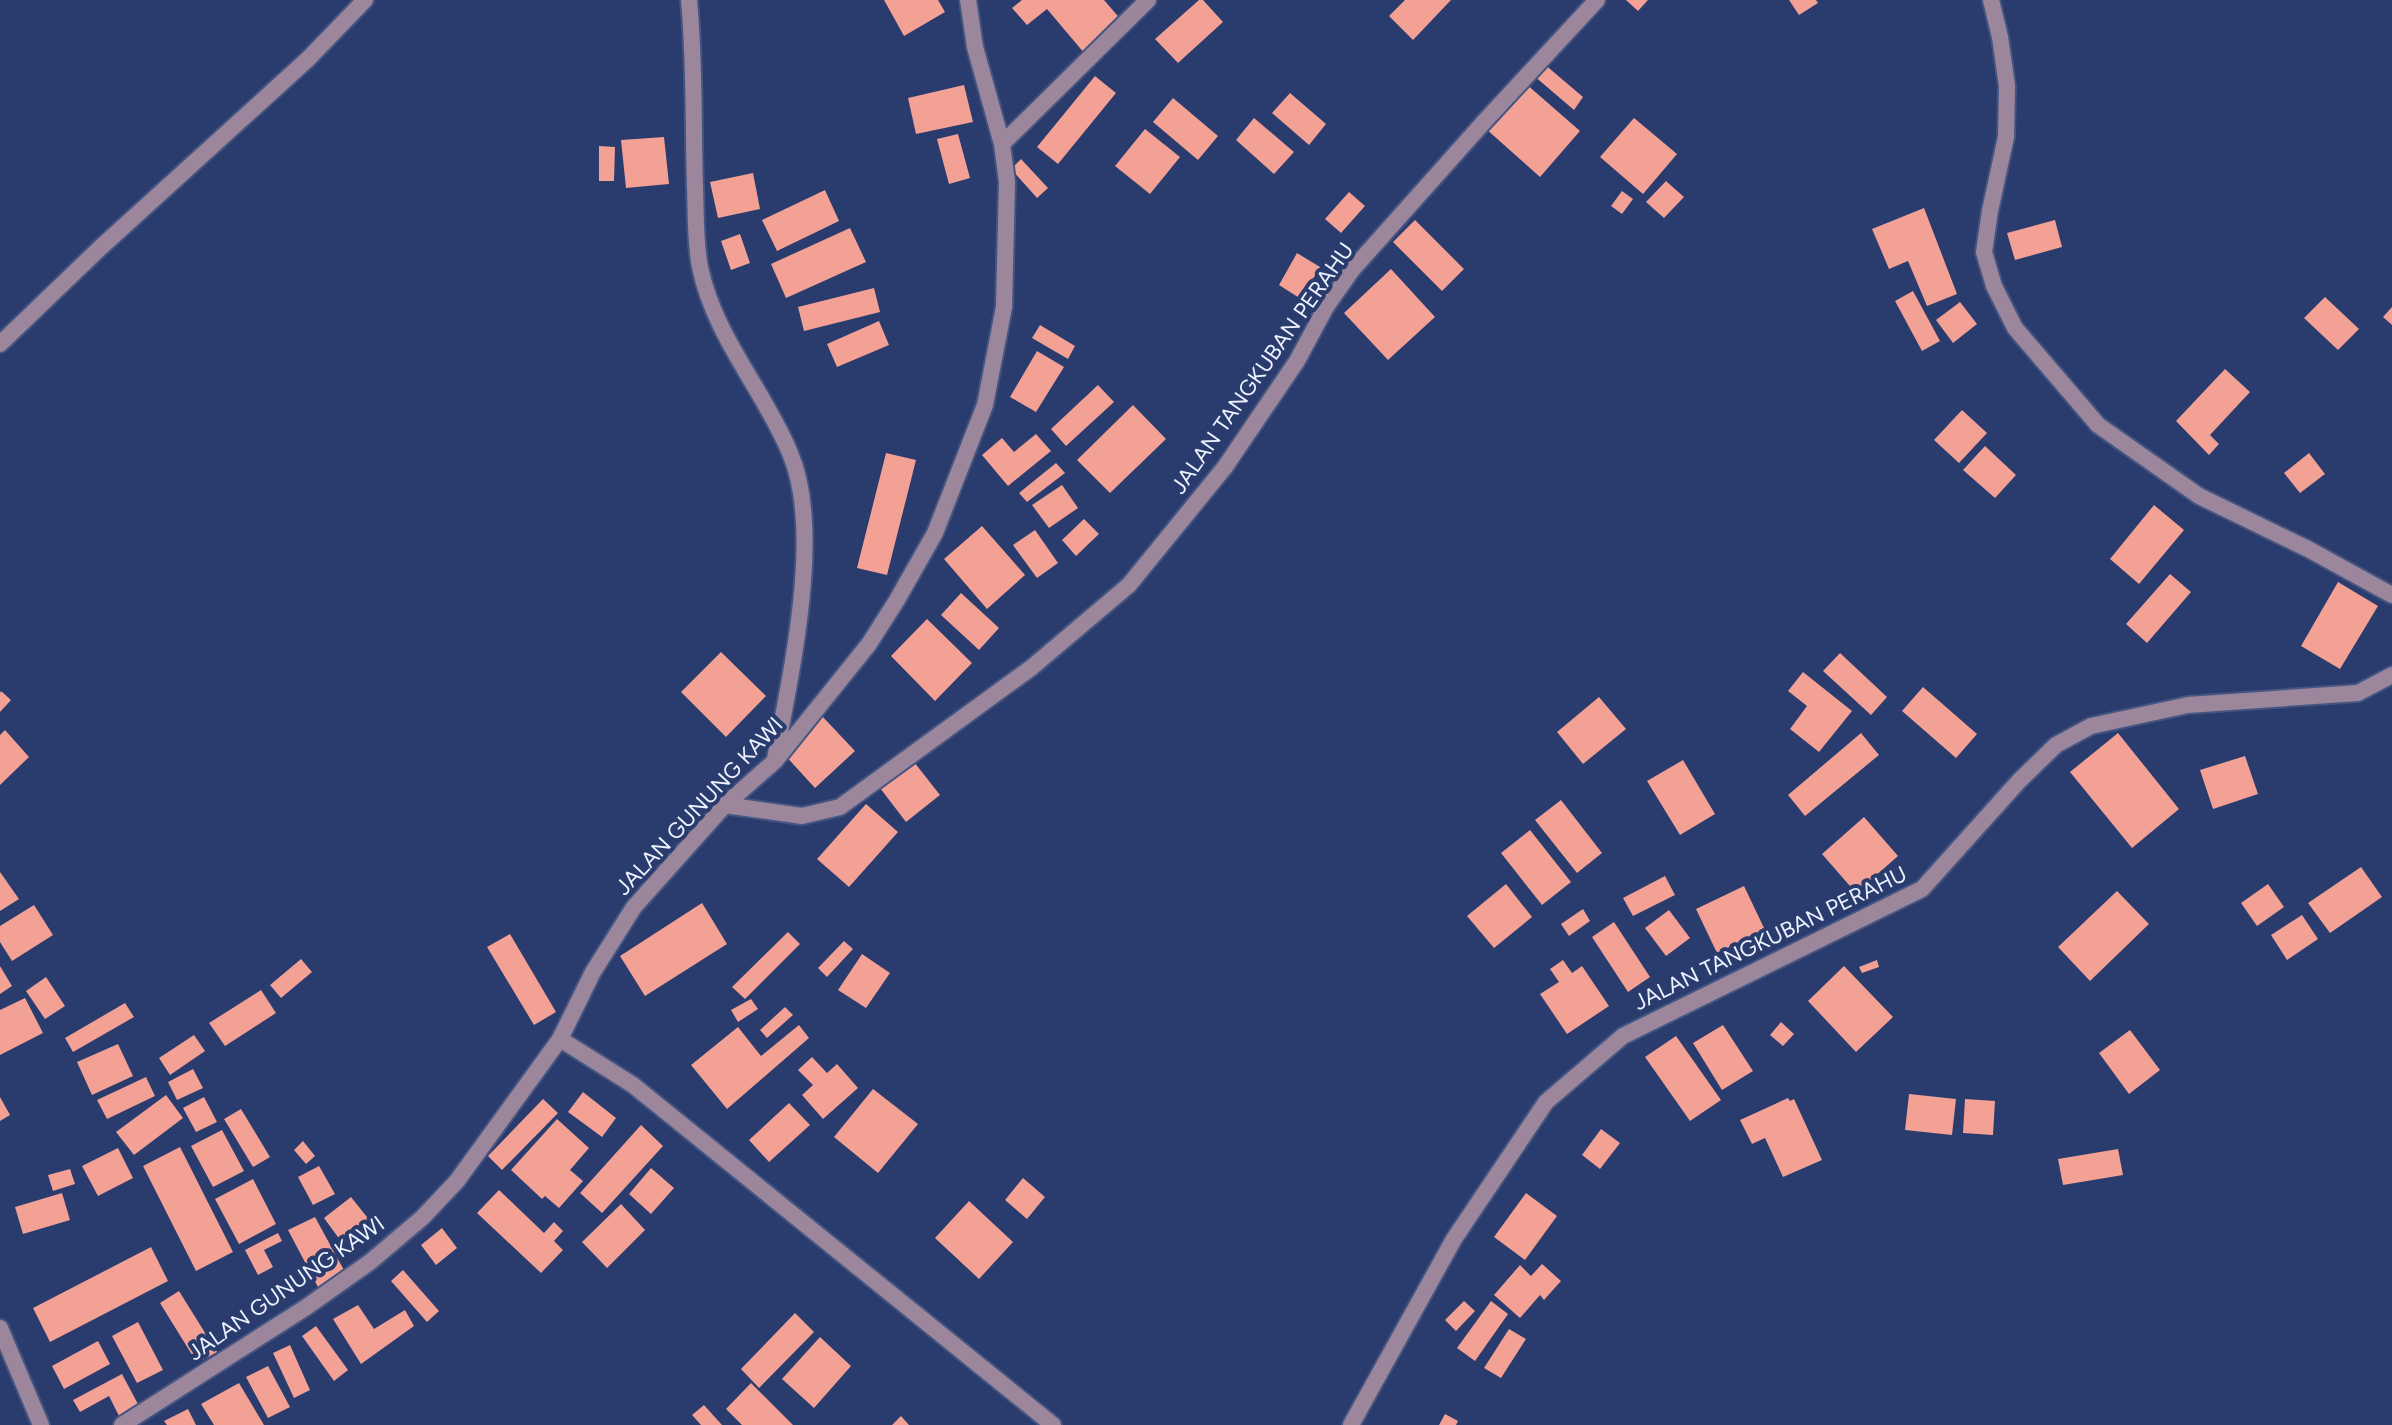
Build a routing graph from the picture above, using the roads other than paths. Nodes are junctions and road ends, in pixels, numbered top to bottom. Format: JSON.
{"nodes":[{"id":1,"x":365,"y":0,"type":"edge"},
{"id":2,"x":689,"y":0,"type":"edge"},
{"id":3,"x":968,"y":0,"type":"edge"},
{"id":4,"x":1148,"y":0,"type":"edge"},
{"id":5,"x":1597,"y":0,"type":"edge"},
{"id":6,"x":1991,"y":0,"type":"edge"},
{"id":7,"x":1002,"y":144,"type":"junction"},
{"id":8,"x":0,"y":344,"type":"edge"},
{"id":9,"x":2392,"y":595,"type":"edge"},
{"id":10,"x":2392,"y":675,"type":"edge"},
{"id":11,"x":775,"y":761,"type":"junction"},
{"id":12,"x":725,"y":805,"type":"junction"},
{"id":13,"x":560,"y":1039,"type":"junction"},
{"id":14,"x":0,"y":1328,"type":"edge"},
{"id":15,"x":41,"y":1425,"type":"edge"},
{"id":16,"x":122,"y":1425,"type":"edge"},
{"id":17,"x":1053,"y":1425,"type":"edge"},
{"id":18,"x":1351,"y":1425,"type":"edge"}],
"edges":[{"from":1,"to":8,"type":"street"},
{"from":2,"to":11,"type":"street"},
{"from":3,"to":7,"type":"street","name":"JALAN GUNUNG KAWI"},
{"from":4,"to":7,"type":"street"},
{"from":5,"to":12,"type":"street","name":"JALAN TANGKUBAN PERAHU"},
{"from":6,"to":9,"type":"street"},
{"from":7,"to":11,"type":"street","name":"JALAN GUNUNG KAWI"},
{"from":10,"to":18,"type":"street","name":"JALAN TANGKUBAN PERAHU"},
{"from":11,"to":12,"type":"street","name":"JALAN GUNUNG KAWI"},
{"from":12,"to":13,"type":"street","name":"JALAN GUNUNG KAWI"},
{"from":13,"to":16,"type":"street","name":"JALAN GUNUNG KAWI"},
{"from":13,"to":17,"type":"street"},
{"from":14,"to":15,"type":"street"}]}
